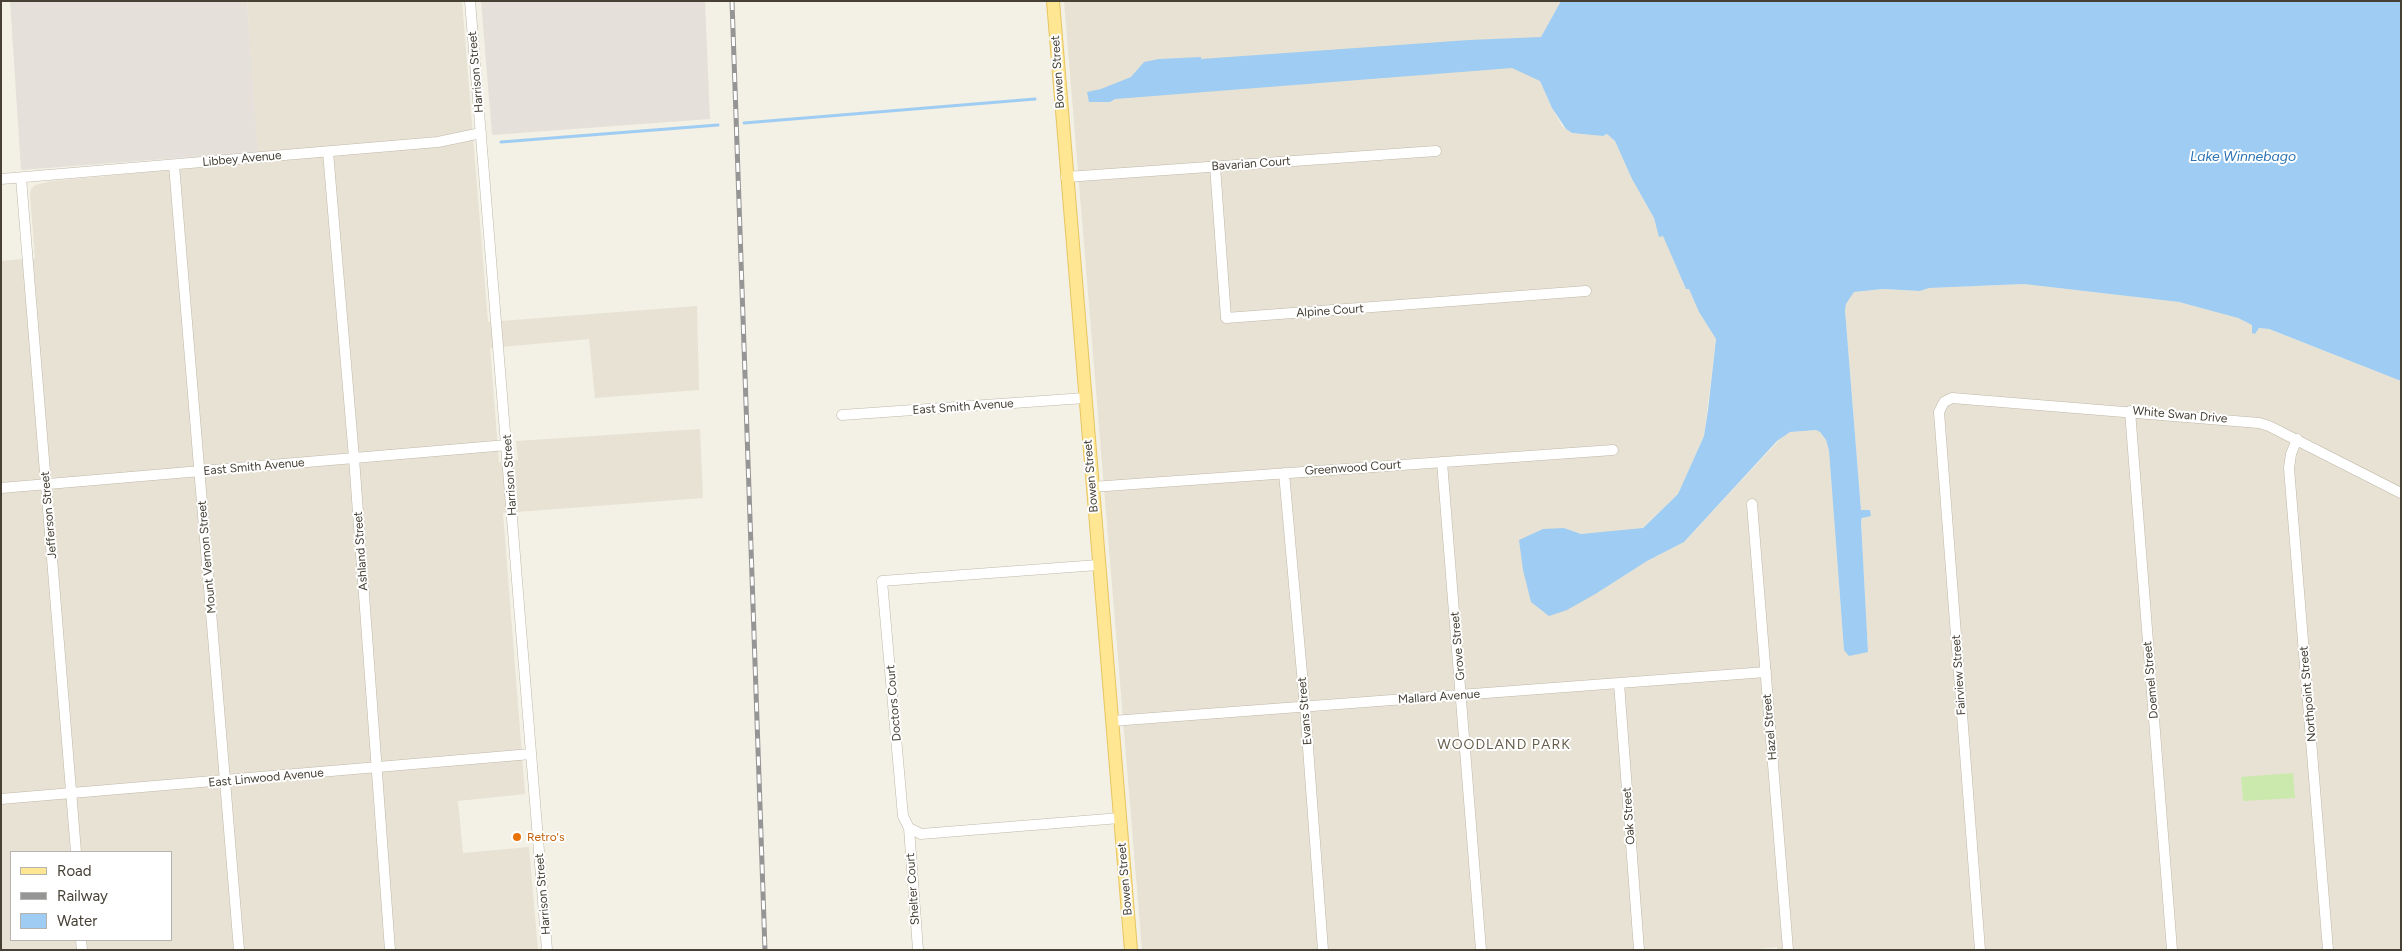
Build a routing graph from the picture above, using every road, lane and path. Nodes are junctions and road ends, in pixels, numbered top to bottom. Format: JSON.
{"nodes":[{"id":1,"x":470,"y":1,"type":"edge"},
{"id":2,"x":1053,"y":1,"type":"edge"},
{"id":3,"x":481,"y":133,"type":"junction"},
{"id":4,"x":1436,"y":151,"type":"dead end"},
{"id":5,"x":328,"y":152,"type":"junction"},
{"id":6,"x":174,"y":165,"type":"junction"},
{"id":7,"x":1215,"y":166,"type":"junction"},
{"id":8,"x":1066,"y":177,"type":"junction"},
{"id":9,"x":21,"y":178,"type":"junction"},
{"id":10,"x":1,"y":179,"type":"edge"},
{"id":11,"x":1586,"y":291,"type":"dead end"},
{"id":12,"x":1084,"y":398,"type":"junction"},
{"id":13,"x":1944,"y":402,"type":"joint"},
{"id":14,"x":2130,"y":411,"type":"junction"},
{"id":15,"x":842,"y":415,"type":"dead end"},
{"id":16,"x":2297,"y":440,"type":"junction"},
{"id":17,"x":507,"y":445,"type":"junction"},
{"id":18,"x":1613,"y":450,"type":"dead end"},
{"id":19,"x":354,"y":458,"type":"junction"},
{"id":20,"x":1442,"y":462,"type":"junction"},
{"id":21,"x":200,"y":472,"type":"junction"},
{"id":22,"x":1284,"y":473,"type":"junction"},
{"id":23,"x":46,"y":484,"type":"junction"},
{"id":24,"x":1092,"y":487,"type":"junction"},
{"id":25,"x":1,"y":488,"type":"edge"},
{"id":26,"x":2401,"y":493,"type":"edge"},
{"id":27,"x":1752,"y":504,"type":"dead end"},
{"id":28,"x":1098,"y":565,"type":"junction"},
{"id":29,"x":1766,"y":672,"type":"junction"},
{"id":30,"x":1619,"y":683,"type":"junction"},
{"id":31,"x":1462,"y":695,"type":"junction"},
{"id":32,"x":1305,"y":707,"type":"junction"},
{"id":33,"x":1112,"y":721,"type":"junction"},
{"id":34,"x":531,"y":754,"type":"junction"},
{"id":35,"x":378,"y":768,"type":"junction"},
{"id":36,"x":225,"y":782,"type":"junction"},
{"id":37,"x":72,"y":794,"type":"junction"},
{"id":38,"x":1,"y":799,"type":"edge"},
{"id":39,"x":1120,"y":818,"type":"junction"},
{"id":40,"x":909,"y":828,"type":"junction"},
{"id":41,"x":76,"y":851,"type":"edge"},
{"id":42,"x":238,"y":950,"type":"edge"},
{"id":43,"x":390,"y":950,"type":"edge"},
{"id":44,"x":547,"y":950,"type":"edge"},
{"id":45,"x":918,"y":950,"type":"edge"},
{"id":46,"x":1131,"y":950,"type":"edge"},
{"id":47,"x":1323,"y":950,"type":"edge"},
{"id":48,"x":1482,"y":950,"type":"edge"},
{"id":49,"x":1639,"y":950,"type":"edge"},
{"id":50,"x":1788,"y":950,"type":"edge"},
{"id":51,"x":1980,"y":950,"type":"edge"},
{"id":52,"x":2172,"y":950,"type":"edge"},
{"id":53,"x":2328,"y":950,"type":"edge"}],
"edges":[{"from":1,"to":3,"type":"street","name":"Harrison Street"},
{"from":2,"to":8,"type":"main road","name":"Bowen Street"},
{"from":3,"to":5,"type":"street","name":"Libbey Avenue"},
{"from":3,"to":17,"type":"street","name":"Harrison Street"},
{"from":4,"to":7,"type":"street","name":"Bavarian Court"},
{"from":5,"to":6,"type":"street","name":"Libbey Avenue"},
{"from":5,"to":19,"type":"street","name":"Ashland Street"},
{"from":6,"to":9,"type":"street","name":"Libbey Avenue"},
{"from":6,"to":21,"type":"street","name":"Mount Vernon Street"},
{"from":7,"to":8,"type":"street","name":"Bavarian Court"},
{"from":7,"to":11,"type":"street","name":"Alpine Court"},
{"from":8,"to":12,"type":"main road","name":"Bowen Street"},
{"from":9,"to":10,"type":"street","name":"Libbey Avenue"},
{"from":9,"to":23,"type":"street","name":"Jefferson Street"},
{"from":12,"to":15,"type":"street","name":"East Smith Avenue"},
{"from":12,"to":24,"type":"main road","name":"Bowen Street"},
{"from":13,"to":14,"type":"street","name":"White Swan Drive"},
{"from":13,"to":51,"type":"street","name":"Fairview Street"},
{"from":14,"to":16,"type":"street","name":"White Swan Drive"},
{"from":14,"to":52,"type":"street","name":"Doemel Street"},
{"from":16,"to":26,"type":"street","name":"White Swan Drive"},
{"from":16,"to":53,"type":"street","name":"Northpoint Street"},
{"from":17,"to":19,"type":"street","name":"East Smith Avenue"},
{"from":17,"to":34,"type":"street","name":"Harrison Street"},
{"from":18,"to":20,"type":"street","name":"Greenwood Court"},
{"from":19,"to":21,"type":"street","name":"East Smith Avenue"},
{"from":19,"to":35,"type":"street","name":"Ashland Street"},
{"from":20,"to":22,"type":"street","name":"Greenwood Court"},
{"from":20,"to":31,"type":"street","name":"Grove Street"},
{"from":21,"to":23,"type":"street","name":"East Smith Avenue"},
{"from":21,"to":36,"type":"street","name":"Mount Vernon Street"},
{"from":22,"to":24,"type":"street","name":"Greenwood Court"},
{"from":22,"to":32,"type":"street","name":"Evans Street"},
{"from":23,"to":25,"type":"street","name":"East Smith Avenue"},
{"from":23,"to":37,"type":"street","name":"Jefferson Street"},
{"from":24,"to":28,"type":"main road","name":"Bowen Street"},
{"from":27,"to":29,"type":"street","name":"Hazel Street"},
{"from":28,"to":33,"type":"main road","name":"Bowen Street"},
{"from":28,"to":40,"type":"street","name":"Doctors Court"},
{"from":29,"to":30,"type":"street","name":"Mallard Avenue"},
{"from":29,"to":50,"type":"street","name":"Hazel Street"},
{"from":30,"to":31,"type":"street","name":"Mallard Avenue"},
{"from":30,"to":49,"type":"street","name":"Oak Street"},
{"from":31,"to":32,"type":"street","name":"Mallard Avenue"},
{"from":31,"to":48,"type":"street","name":"Grove Street"},
{"from":32,"to":33,"type":"street","name":"Mallard Avenue"},
{"from":32,"to":47,"type":"street","name":"Evans Street"},
{"from":33,"to":39,"type":"main road","name":"Bowen Street"},
{"from":34,"to":35,"type":"street","name":"East Linwood Avenue"},
{"from":34,"to":44,"type":"street","name":"Harrison Street"},
{"from":35,"to":36,"type":"street","name":"East Linwood Avenue"},
{"from":35,"to":43,"type":"street","name":"Ashland Street"},
{"from":36,"to":37,"type":"street","name":"East Linwood Avenue"},
{"from":36,"to":42,"type":"street","name":"Mount Vernon Street"},
{"from":37,"to":38,"type":"street","name":"East Linwood Avenue"},
{"from":37,"to":41,"type":"street","name":"Jefferson Street"},
{"from":39,"to":40,"type":"street"},
{"from":39,"to":46,"type":"main road","name":"Bowen Street"},
{"from":40,"to":45,"type":"street","name":"Shelter Court"}]}
